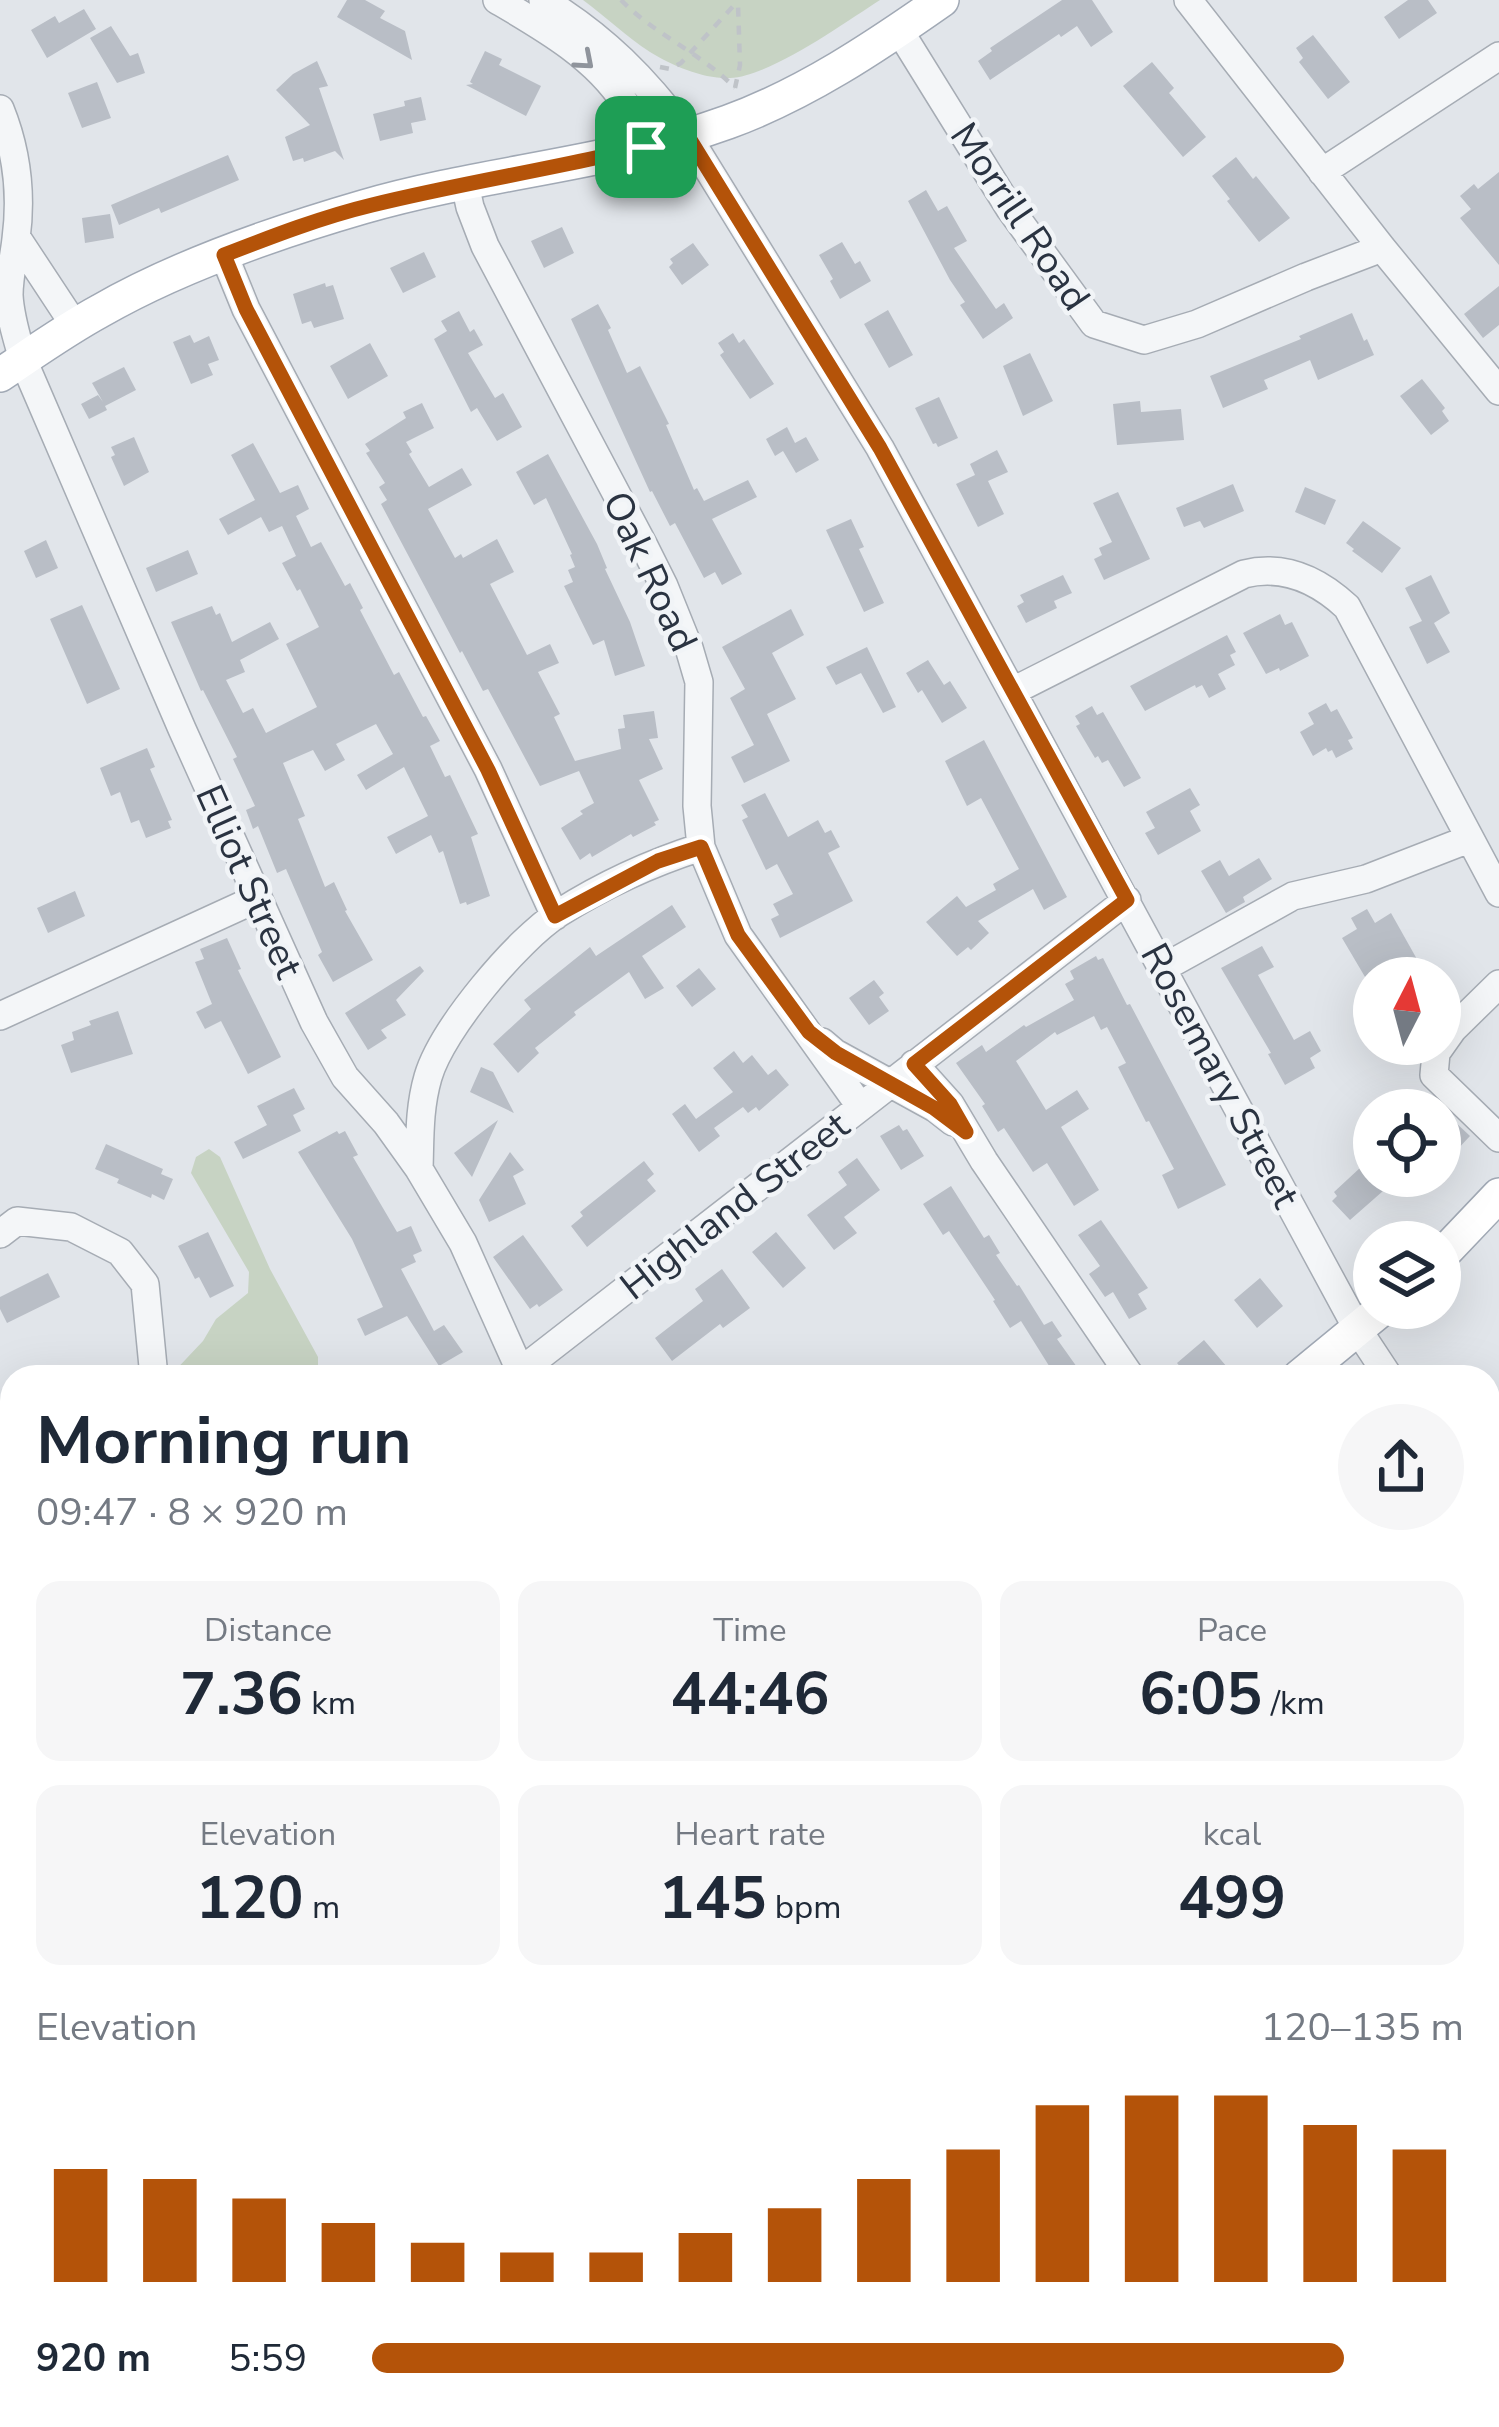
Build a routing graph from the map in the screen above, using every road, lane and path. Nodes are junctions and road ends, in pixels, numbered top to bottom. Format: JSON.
{"nodes":[{"id":1,"x":497,"y":0,"type":"edge"},
{"id":2,"x":544,"y":0,"type":"edge"},
{"id":3,"x":620,"y":0,"type":"edge"},
{"id":4,"x":738,"y":0,"type":"edge"},
{"id":5,"x":942,"y":0,"type":"edge"},
{"id":6,"x":1188,"y":0,"type":"edge"},
{"id":7,"x":899,"y":30,"type":"junction"},
{"id":8,"x":691,"y":53,"type":"junction"},
{"id":9,"x":1499,"y":56,"type":"edge"},
{"id":10,"x":655,"y":66,"type":"dead end"},
{"id":11,"x":0,"y":109,"type":"edge"},
{"id":12,"x":687,"y":135,"type":"junction"},
{"id":13,"x":646,"y":147,"type":"junction"},
{"id":14,"x":1322,"y":172,"type":"junction"},
{"id":15,"x":465,"y":184,"type":"junction"},
{"id":16,"x":16,"y":238,"type":"junction"},
{"id":17,"x":1382,"y":248,"type":"junction"},
{"id":18,"x":224,"y":255,"type":"junction"},
{"id":19,"x":75,"y":326,"type":"junction"},
{"id":20,"x":12,"y":367,"type":"edge"},
{"id":21,"x":1499,"y":391,"type":"edge"},
{"id":22,"x":1013,"y":691,"type":"junction"},
{"id":23,"x":1469,"y":839,"type":"junction"},
{"id":24,"x":701,"y":847,"type":"junction"},
{"id":25,"x":1499,"y":892,"type":"edge"},
{"id":26,"x":258,"y":898,"type":"junction"},
{"id":27,"x":1127,"y":900,"type":"junction"},
{"id":28,"x":555,"y":916,"type":"junction"},
{"id":29,"x":1163,"y":968,"type":"junction"},
{"id":30,"x":1499,"y":983,"type":"edge"},
{"id":31,"x":0,"y":1016,"type":"edge"},
{"id":32,"x":809,"y":1032,"type":"junction"},
{"id":33,"x":914,"y":1064,"type":"junction"},
{"id":34,"x":890,"y":1083,"type":"junction"},
{"id":35,"x":860,"y":1106,"type":"junction"},
{"id":36,"x":966,"y":1132,"type":"junction"},
{"id":37,"x":1499,"y":1138,"type":"edge"},
{"id":38,"x":419,"y":1169,"type":"junction"},
{"id":39,"x":1499,"y":1196,"type":"edge"},
{"id":40,"x":0,"y":1234,"type":"edge"},
{"id":41,"x":1461,"y":1235,"type":"edge"},
{"id":42,"x":1353,"y":1289,"type":"edge"},
{"id":43,"x":1358,"y":1329,"type":"edge"},
{"id":44,"x":1374,"y":1329,"type":"edge"},
{"id":45,"x":153,"y":1365,"type":"edge"},
{"id":46,"x":515,"y":1365,"type":"edge"},
{"id":47,"x":532,"y":1365,"type":"edge"},
{"id":48,"x":1123,"y":1365,"type":"edge"},
{"id":49,"x":1313,"y":1365,"type":"edge"},
{"id":50,"x":1385,"y":1365,"type":"edge"}],
"edges":[{"from":1,"to":13,"type":"street","one_way":true},
{"from":2,"to":12,"type":"street","name":"Rosemary Street"},
{"from":3,"to":8,"type":"path"},
{"from":4,"to":8,"type":"path"},
{"from":4,"to":8,"type":"path"},
{"from":5,"to":7,"type":"main road"},
{"from":6,"to":14,"type":"street"},
{"from":7,"to":12,"type":"main road"},
{"from":7,"to":17,"type":"street","name":"Morrill Road"},
{"from":8,"to":10,"type":"path"},
{"from":9,"to":14,"type":"street"},
{"from":11,"to":16,"type":"street","name":"Elliot Street"},
{"from":12,"to":13,"type":"main road"},
{"from":12,"to":22,"type":"street","name":"Rosemary Street"},
{"from":13,"to":15,"type":"main road"},
{"from":14,"to":17,"type":"street"},
{"from":15,"to":18,"type":"main road"},
{"from":15,"to":24,"type":"street","name":"Oak Road"},
{"from":16,"to":19,"type":"street"},
{"from":16,"to":20,"type":"street","name":"Elliot Street"},
{"from":17,"to":21,"type":"street"},
{"from":18,"to":19,"type":"main road"},
{"from":18,"to":28,"type":"street"},
{"from":19,"to":20,"type":"main road"},
{"from":20,"to":26,"type":"street","name":"Elliot Street"},
{"from":22,"to":23,"type":"street"},
{"from":22,"to":27,"type":"street","name":"Rosemary Street"},
{"from":23,"to":25,"type":"street"},
{"from":23,"to":29,"type":"street"},
{"from":24,"to":28,"type":"street"},
{"from":24,"to":32,"type":"street","name":"Oak Road"},
{"from":26,"to":31,"type":"street"},
{"from":26,"to":38,"type":"street","name":"Elliot Street"},
{"from":27,"to":29,"type":"street","name":"Rosemary Street"},
{"from":27,"to":33,"type":"street","name":"Highland Street"},
{"from":28,"to":38,"type":"street"},
{"from":29,"to":42,"type":"street","name":"Rosemary Street"},
{"from":30,"to":37,"type":"street"},
{"from":32,"to":34,"type":"street","name":"Oak Road"},
{"from":32,"to":35,"type":"street","name":"Oak Road"},
{"from":33,"to":34,"type":"street","name":"Highland Street"},
{"from":33,"to":36,"type":"street"},
{"from":34,"to":35,"type":"street","name":"Highland Street"},
{"from":34,"to":36,"type":"street","name":"Oak Road"},
{"from":35,"to":47,"type":"street","name":"Highland Street"},
{"from":36,"to":48,"type":"street"},
{"from":38,"to":46,"type":"street","name":"Elliot Street"},
{"from":39,"to":41,"type":"main road"},
{"from":40,"to":45,"type":"street"},
{"from":43,"to":49,"type":"main road"},
{"from":44,"to":50,"type":"street","name":"Rosemary Street"}]}
